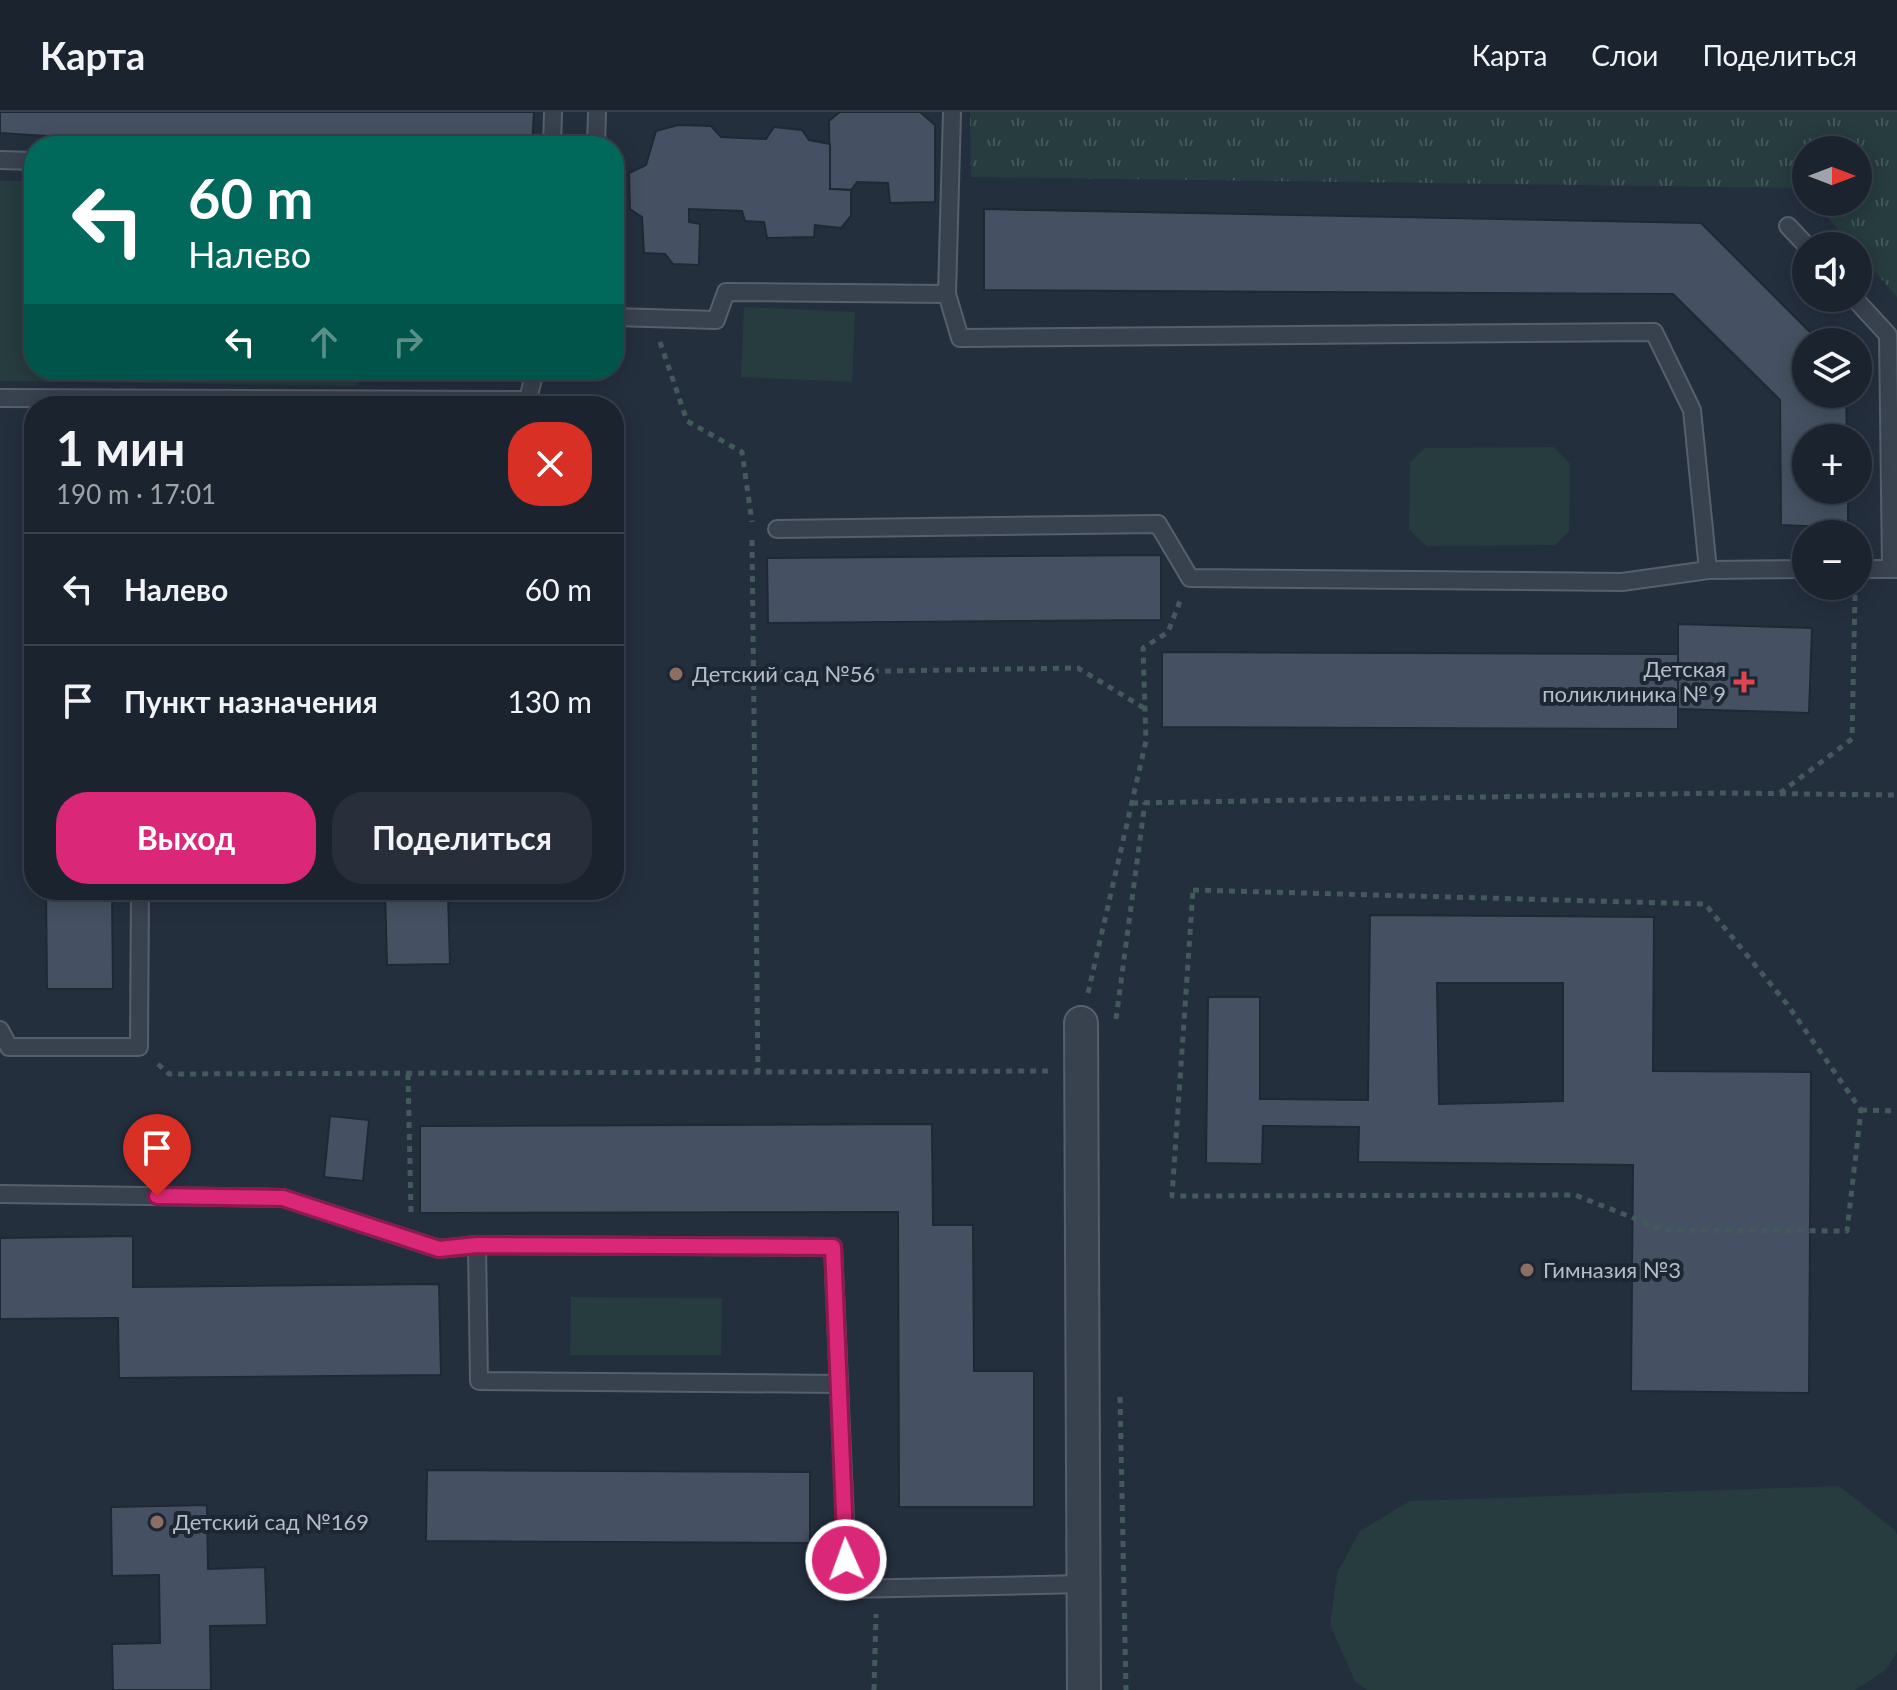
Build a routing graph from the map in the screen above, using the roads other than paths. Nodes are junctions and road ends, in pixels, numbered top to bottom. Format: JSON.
{"nodes":[{"id":1,"x":553,"y":112,"type":"edge"},
{"id":2,"x":597,"y":112,"type":"edge"},
{"id":3,"x":952,"y":112,"type":"edge"},
{"id":4,"x":552,"y":136,"type":"edge"},
{"id":5,"x":596,"y":136,"type":"edge"},
{"id":6,"x":0,"y":160,"type":"edge"},
{"id":7,"x":24,"y":161,"type":"edge"},
{"id":8,"x":1788,"y":226,"type":"dead end"},
{"id":9,"x":1794,"y":232,"type":"edge"},
{"id":10,"x":947,"y":294,"type":"junction"},
{"id":11,"x":1867,"y":312,"type":"edge"},
{"id":12,"x":624,"y":317,"type":"edge"},
{"id":13,"x":0,"y":398,"type":"edge"},
{"id":14,"x":24,"y":399,"type":"edge"},
{"id":15,"x":777,"y":529,"type":"dead end"},
{"id":16,"x":1792,"y":569,"type":"edge"},
{"id":17,"x":1872,"y":569,"type":"edge"},
{"id":18,"x":1894,"y":569,"type":"edge"},
{"id":19,"x":1708,"y":570,"type":"junction"},
{"id":20,"x":140,"y":900,"type":"edge"},
{"id":21,"x":1081,"y":1023,"type":"road end"},
{"id":22,"x":0,"y":1030,"type":"edge"},
{"id":23,"x":0,"y":1194,"type":"edge"},
{"id":24,"x":477,"y":1245,"type":"junction"},
{"id":25,"x":839,"y":1384,"type":"junction"},
{"id":26,"x":1083,"y":1584,"type":"junction"},
{"id":27,"x":1084,"y":1690,"type":"edge"}],
"edges":[{"from":1,"to":4,"type":"lane"},
{"from":2,"to":5,"type":"lane"},
{"from":3,"to":10,"type":"lane"},
{"from":6,"to":7,"type":"lane"},
{"from":8,"to":9,"type":"lane"},
{"from":10,"to":12,"type":"lane"},
{"from":10,"to":19,"type":"lane"},
{"from":11,"to":18,"type":"lane"},
{"from":13,"to":14,"type":"lane"},
{"from":15,"to":19,"type":"lane"},
{"from":16,"to":19,"type":"lane"},
{"from":17,"to":18,"type":"lane"},
{"from":20,"to":22,"type":"lane"},
{"from":21,"to":26,"type":"street"},
{"from":23,"to":24,"type":"lane"},
{"from":24,"to":25,"type":"lane"},
{"from":24,"to":25,"type":"lane"},
{"from":25,"to":26,"type":"lane"},
{"from":26,"to":27,"type":"street"}]}
